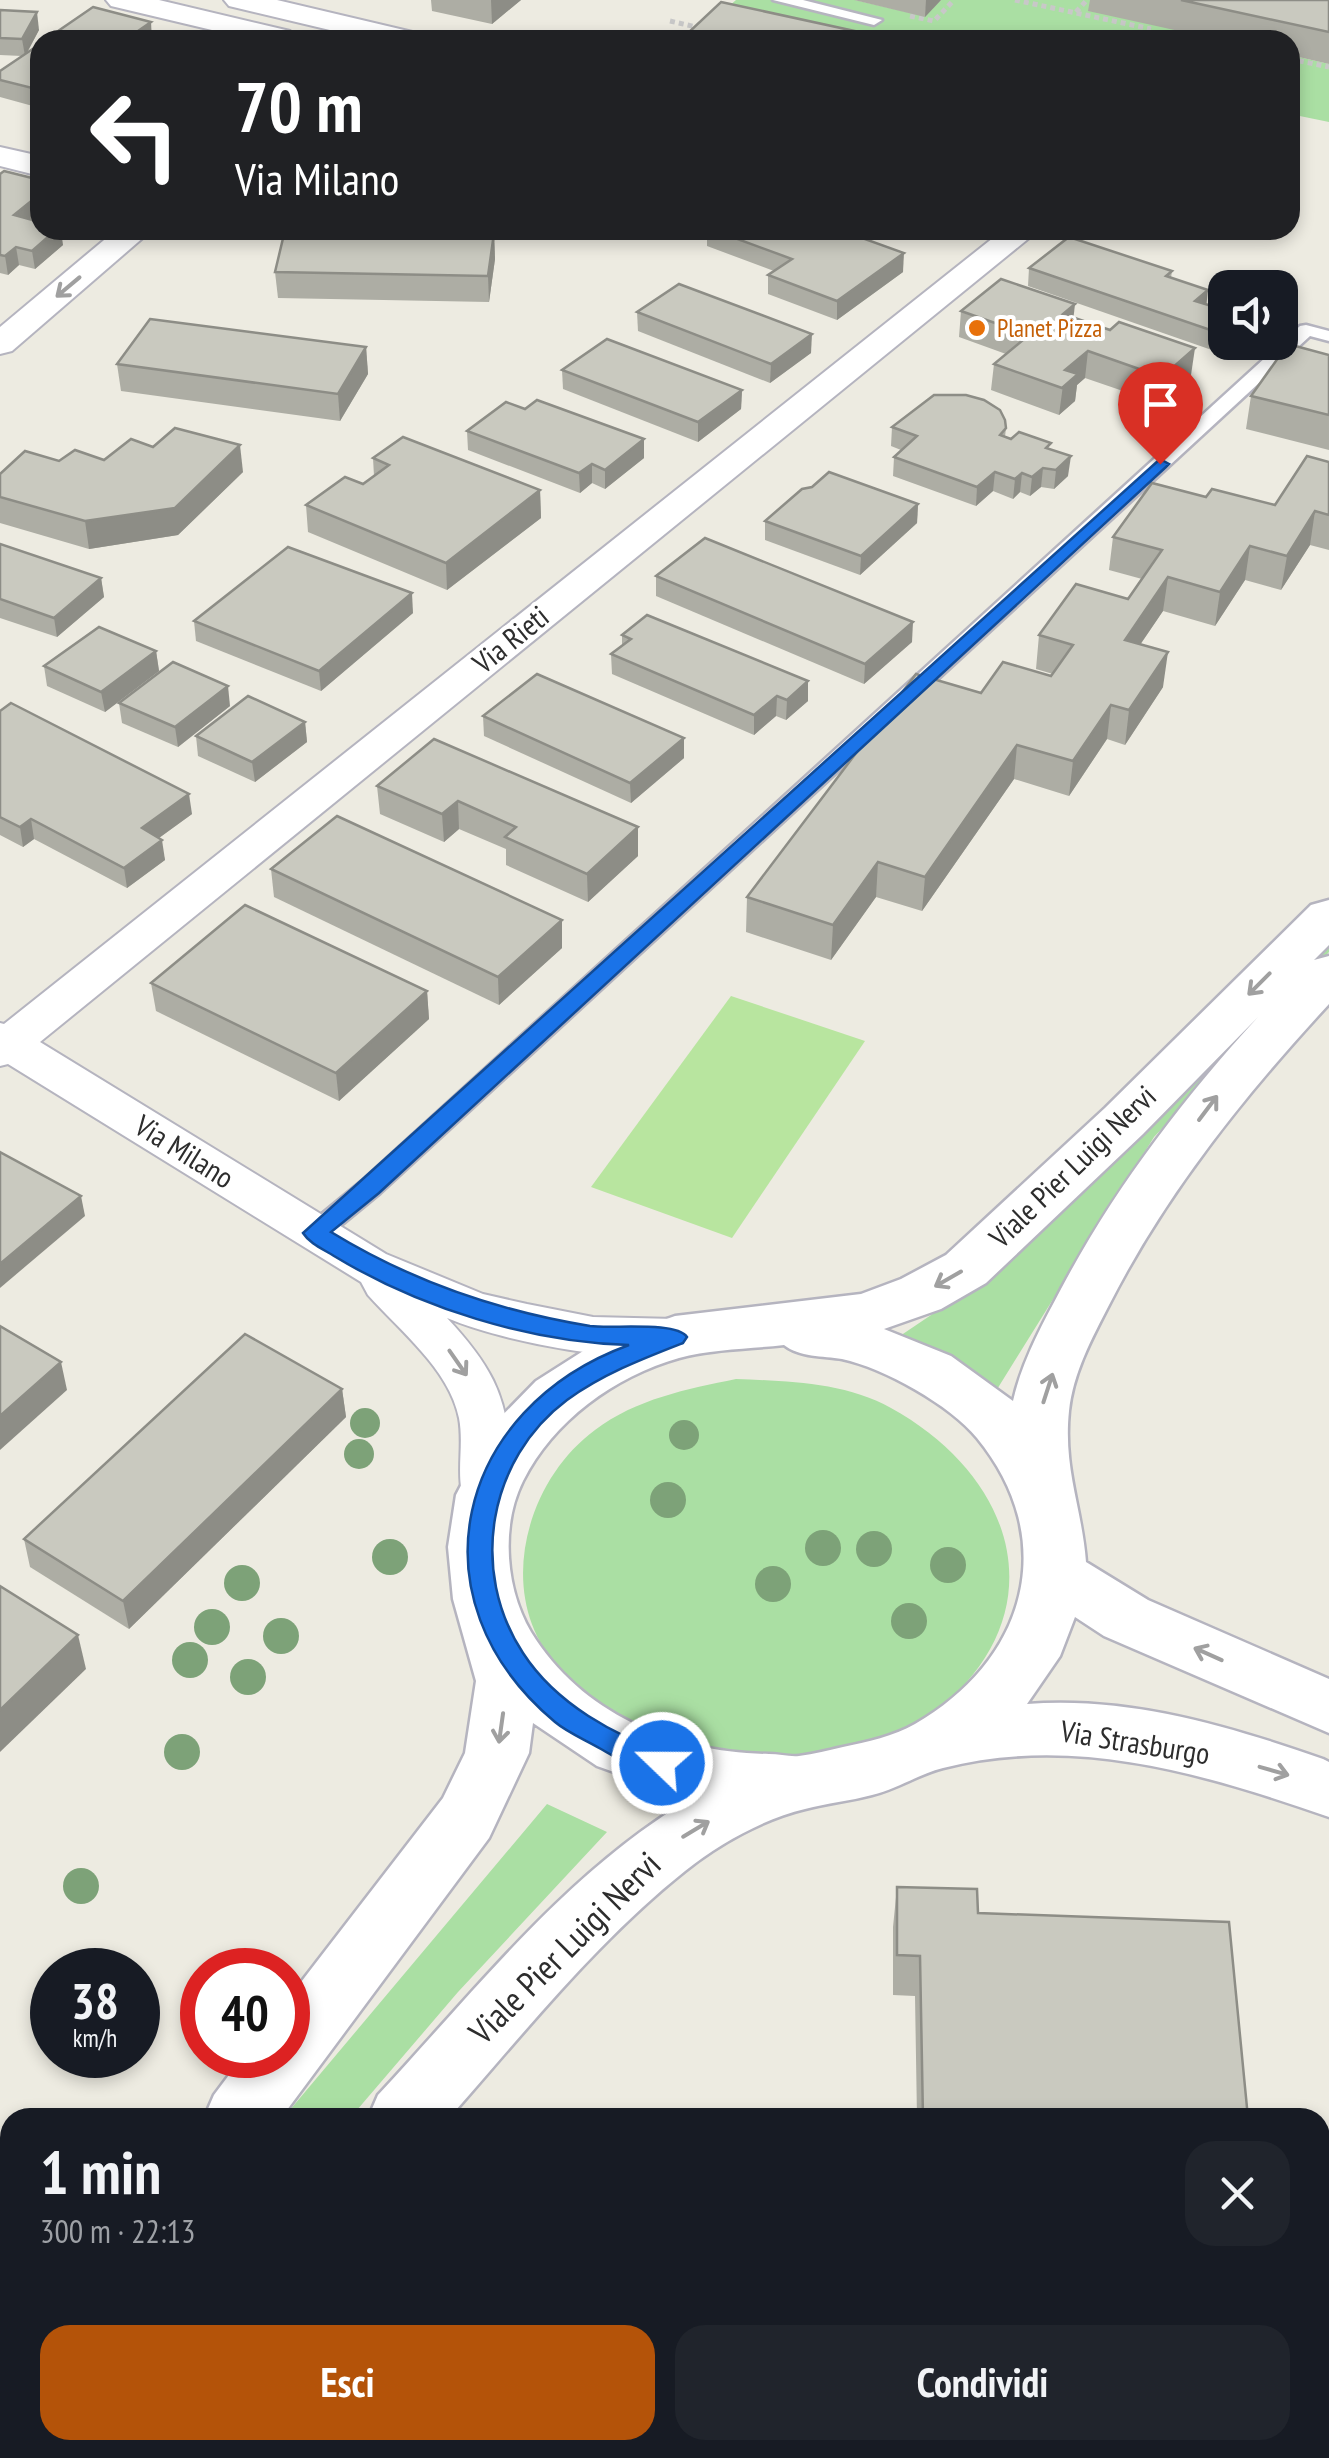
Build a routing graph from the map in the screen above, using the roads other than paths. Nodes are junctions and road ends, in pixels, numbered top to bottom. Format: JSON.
{"nodes":[{"id":1,"x":122,"y":0,"type":"edge"},
{"id":2,"x":781,"y":0,"type":"edge"},
{"id":3,"x":247,"y":11,"type":"edge"},
{"id":4,"x":874,"y":20,"type":"dead end"},
{"id":5,"x":275,"y":30,"type":"edge"},
{"id":6,"x":354,"y":30,"type":"edge"},
{"id":7,"x":0,"y":156,"type":"edge"},
{"id":8,"x":30,"y":164,"type":"edge"},
{"id":9,"x":124,"y":240,"type":"edge"},
{"id":10,"x":1010,"y":240,"type":"edge"},
{"id":11,"x":1329,"y":336,"type":"edge"},
{"id":12,"x":0,"y":344,"type":"edge"},
{"id":13,"x":1329,"y":916,"type":"edge"},
{"id":14,"x":1329,"y":973,"type":"edge"},
{"id":15,"x":3,"y":1044,"type":"edge"},
{"id":16,"x":315,"y":1233,"type":"junction"},
{"id":17,"x":369,"y":1266,"type":"junction"},
{"id":18,"x":766,"y":1327,"type":"junction"},
{"id":19,"x":675,"y":1337,"type":"junction"},
{"id":20,"x":1040,"y":1484,"type":"junction"},
{"id":21,"x":486,"y":1495,"type":"junction"},
{"id":22,"x":1056,"y":1574,"type":"junction"},
{"id":23,"x":484,"y":1600,"type":"junction"},
{"id":24,"x":1329,"y":1708,"type":"edge"},
{"id":25,"x":936,"y":1742,"type":"junction"},
{"id":26,"x":803,"y":1782,"type":"junction"},
{"id":27,"x":1329,"y":1790,"type":"edge"},
{"id":28,"x":310,"y":2023,"type":"edge"},
{"id":29,"x":268,"y":2078,"type":"edge"},
{"id":30,"x":246,"y":2108,"type":"edge"},
{"id":31,"x":412,"y":2108,"type":"edge"}],
"edges":[{"from":1,"to":3,"type":"street"},
{"from":2,"to":4,"type":"lane"},
{"from":3,"to":5,"type":"street"},
{"from":3,"to":6,"type":"street"},
{"from":7,"to":8,"type":"street"},
{"from":9,"to":12,"type":"street","one_way":true},
{"from":10,"to":15,"type":"street","name":"Via Rieti"},
{"from":11,"to":16,"type":"lane"},
{"from":13,"to":18,"type":"street","name":"Viale Pier Luigi Nervi","one_way":true},
{"from":20,"to":14,"type":"street","name":"Viale Pier Luigi Nervi","one_way":true},
{"from":15,"to":16,"type":"street","name":"Via Milano"},
{"from":16,"to":17,"type":"street","name":"Via Milano"},
{"from":17,"to":19,"type":"street","name":"Via Milano"},
{"from":17,"to":21,"type":"street","name":"Via Milano","one_way":true},
{"from":18,"to":19,"type":"street","name":"Viale Pier Luigi Nervi"},
{"from":18,"to":20,"type":"street","name":"Viale Pier Luigi Nervi"},
{"from":19,"to":21,"type":"street","name":"Viale Pier Luigi Nervi"},
{"from":20,"to":22,"type":"street","name":"Viale Pier Luigi Nervi"},
{"from":21,"to":23,"type":"street","name":"Viale Pier Luigi Nervi"},
{"from":24,"to":22,"type":"street","one_way":true},
{"from":22,"to":25,"type":"street","name":"Viale Pier Luigi Nervi"},
{"from":23,"to":26,"type":"street","name":"Viale Pier Luigi Nervi"},
{"from":23,"to":28,"type":"street","name":"Viale Pier Luigi Nervi","one_way":true},
{"from":25,"to":26,"type":"street","name":"Viale Pier Luigi Nervi"},
{"from":25,"to":27,"type":"street","name":"Via Strasburgo","one_way":true},
{"from":31,"to":26,"type":"street","name":"Viale Pier Luigi Nervi","one_way":true},
{"from":29,"to":30,"type":"street","name":"Viale Pier Luigi Nervi"}]}
